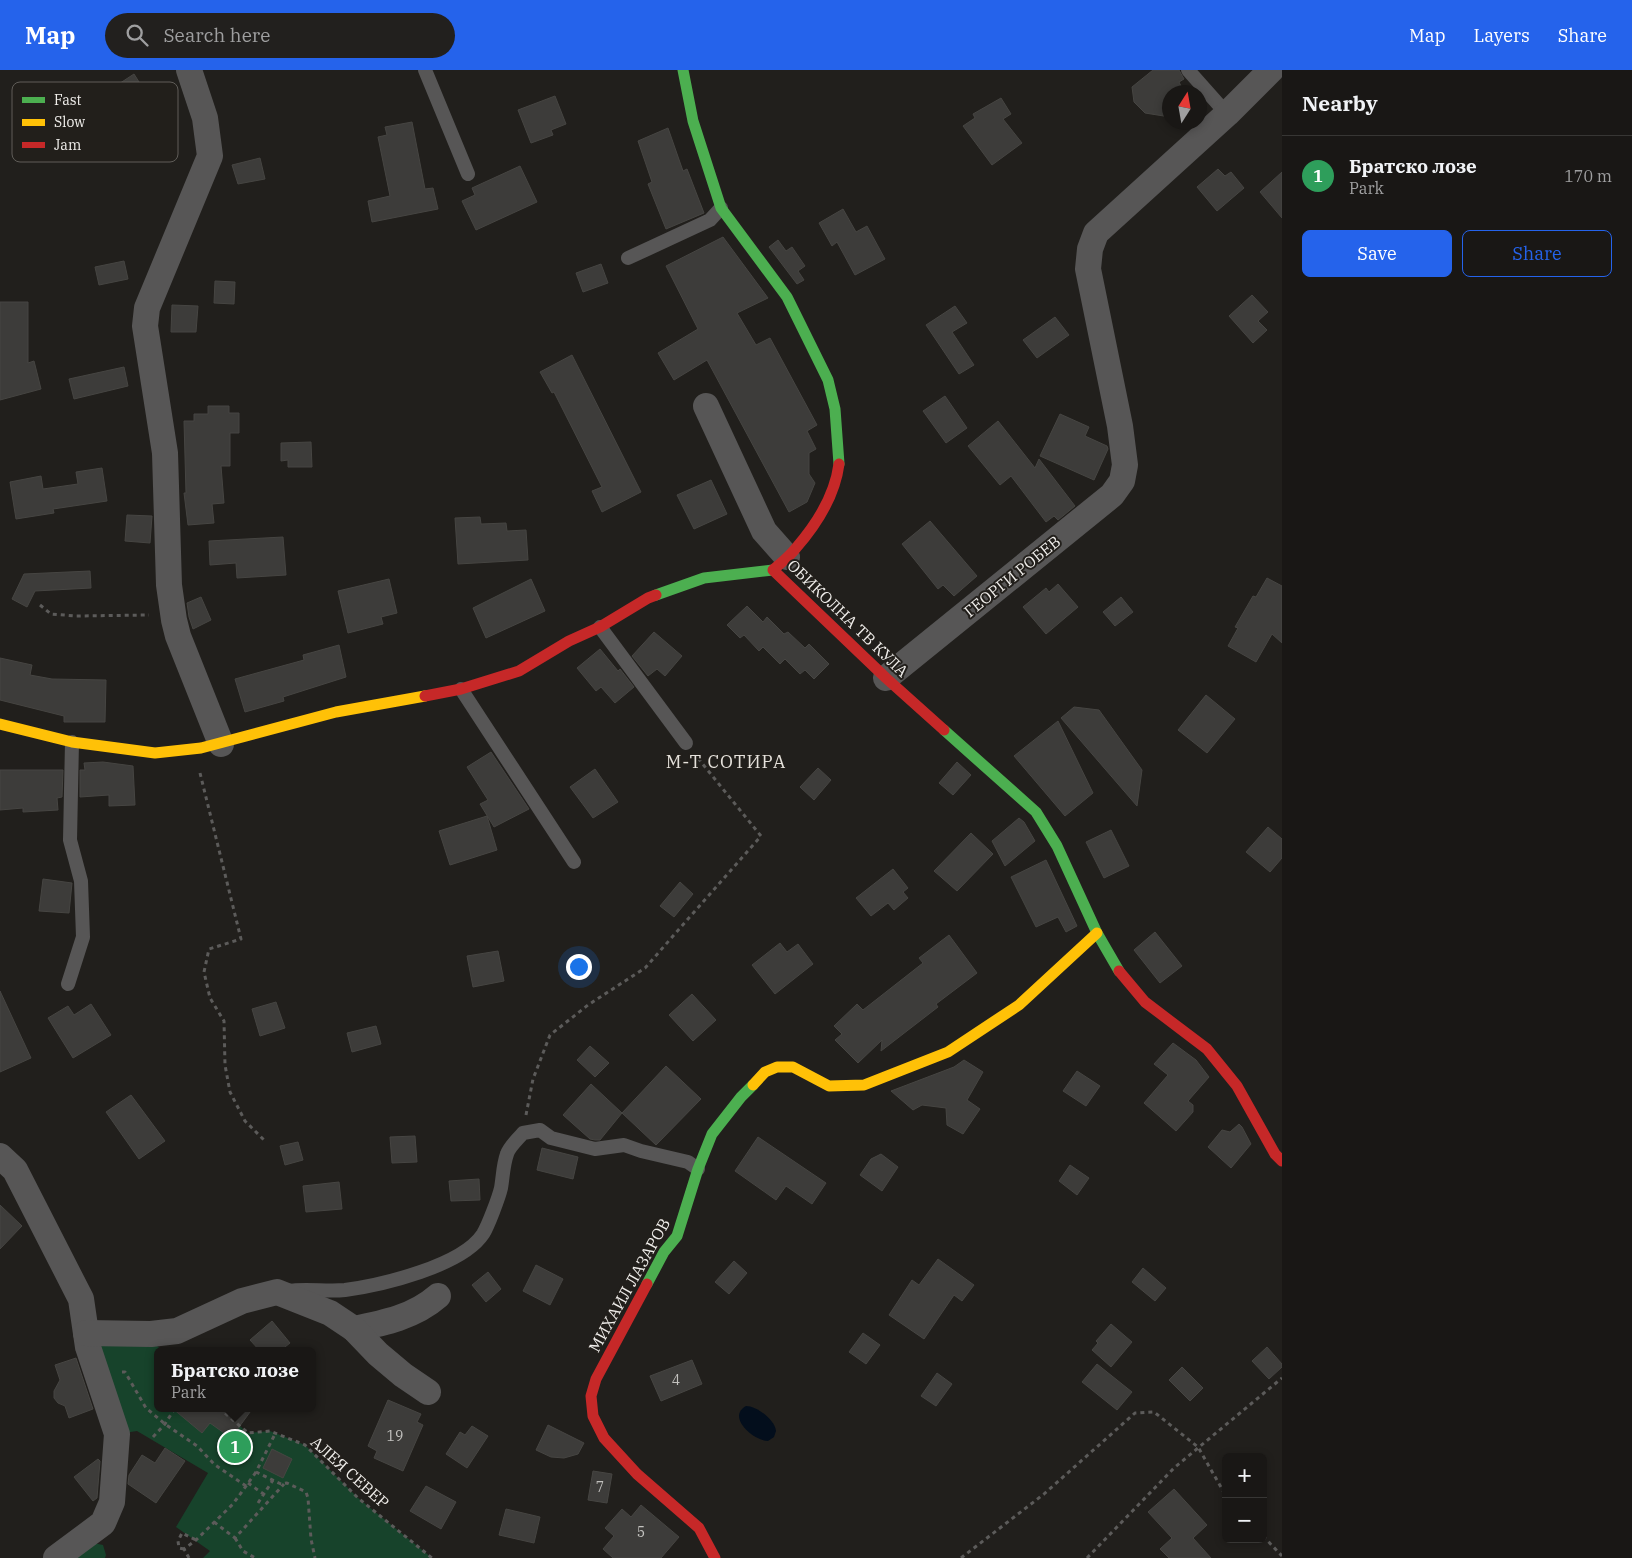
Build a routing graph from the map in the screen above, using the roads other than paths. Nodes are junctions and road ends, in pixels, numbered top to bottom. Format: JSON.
{"nodes":[{"id":1,"x":189,"y":70,"type":"edge"},
{"id":2,"x":425,"y":70,"type":"edge"},
{"id":3,"x":683,"y":70,"type":"edge"},
{"id":4,"x":1188,"y":70,"type":"edge"},
{"id":5,"x":1271,"y":70,"type":"edge"},
{"id":6,"x":1227,"y":114,"type":"junction"},
{"id":7,"x":468,"y":174,"type":"dead end"},
{"id":8,"x":721,"y":208,"type":"junction"},
{"id":9,"x":628,"y":258,"type":"dead end"},
{"id":10,"x":706,"y":406,"type":"dead end"},
{"id":11,"x":780,"y":564,"type":"junction"},
{"id":12,"x":600,"y":627,"type":"junction"},
{"id":13,"x":886,"y":678,"type":"junction"},
{"id":14,"x":461,"y":689,"type":"junction"},
{"id":15,"x":0,"y":724,"type":"edge"},
{"id":16,"x":72,"y":742,"type":"junction"},
{"id":17,"x":686,"y":743,"type":"road end"},
{"id":18,"x":211,"y":746,"type":"junction"},
{"id":19,"x":574,"y":862,"type":"dead end"},
{"id":20,"x":1097,"y":933,"type":"junction"},
{"id":21,"x":68,"y":984,"type":"dead end"},
{"id":22,"x":0,"y":1156,"type":"edge"},
{"id":23,"x":1282,"y":1161,"type":"edge"},
{"id":24,"x":698,"y":1168,"type":"junction"},
{"id":25,"x":277,"y":1292,"type":"junction"},
{"id":26,"x":438,"y":1296,"type":"dead end"},
{"id":27,"x":354,"y":1329,"type":"junction"},
{"id":28,"x":86,"y":1333,"type":"junction"},
{"id":29,"x":428,"y":1392,"type":"dead end"},
{"id":30,"x":56,"y":1558,"type":"edge"},
{"id":31,"x":714,"y":1558,"type":"edge"}],
"edges":[{"from":1,"to":18,"type":"street"},
{"from":2,"to":7,"type":"lane"},
{"from":3,"to":8,"type":"street","name":"ОБИКОЛНА ТВ КУЛА"},
{"from":4,"to":6,"type":"lane"},
{"from":5,"to":6,"type":"street"},
{"from":6,"to":13,"type":"street","name":"ГЕОРГИ РОБЕВ"},
{"from":8,"to":9,"type":"lane"},
{"from":8,"to":11,"type":"street","name":"ОБИКОЛНА ТВ КУЛА"},
{"from":10,"to":11,"type":"street"},
{"from":11,"to":12,"type":"street"},
{"from":11,"to":13,"type":"street","name":"ОБИКОЛНА ТВ КУЛА"},
{"from":12,"to":14,"type":"street"},
{"from":12,"to":17,"type":"lane"},
{"from":13,"to":20,"type":"street","name":"ОБИКОЛНА ТВ КУЛА"},
{"from":14,"to":18,"type":"street"},
{"from":14,"to":19,"type":"lane"},
{"from":15,"to":16,"type":"street"},
{"from":16,"to":18,"type":"street"},
{"from":16,"to":21,"type":"lane"},
{"from":20,"to":23,"type":"street","name":"ОБИКОЛНА ТВ КУЛА"},
{"from":20,"to":24,"type":"street","name":"МИХАИЛ ЛАЗАРОВ"},
{"from":22,"to":28,"type":"street"},
{"from":24,"to":25,"type":"lane"},
{"from":24,"to":31,"type":"street","name":"МИХАИЛ ЛАЗАРОВ"},
{"from":25,"to":27,"type":"street"},
{"from":25,"to":28,"type":"street"},
{"from":26,"to":27,"type":"street"},
{"from":27,"to":29,"type":"street"},
{"from":28,"to":30,"type":"street"}]}
